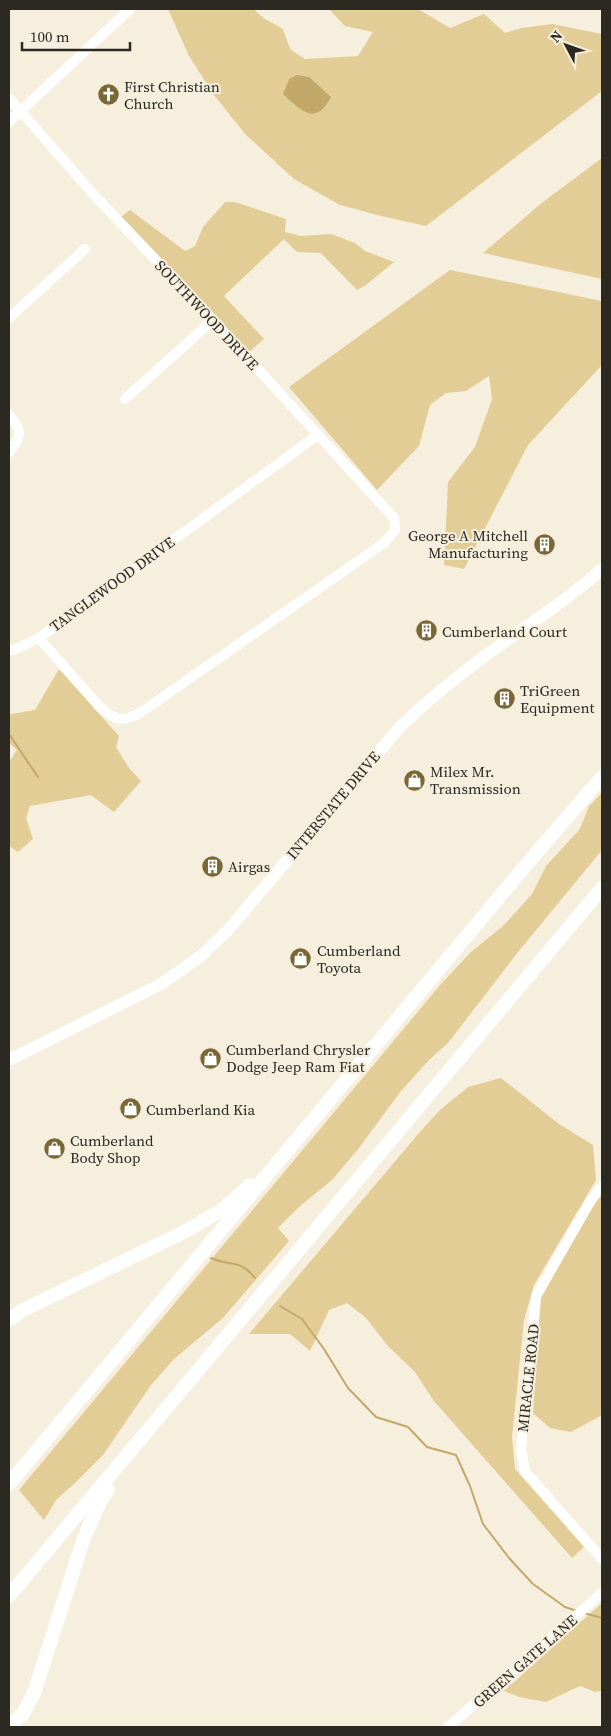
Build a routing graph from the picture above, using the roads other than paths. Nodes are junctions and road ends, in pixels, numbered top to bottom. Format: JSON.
{"nodes":[{"id":1,"x":130,"y":9,"type":"edge"},
{"id":2,"x":9,"y":98,"type":"edge"},
{"id":3,"x":20,"y":112,"type":"junction"},
{"id":4,"x":9,"y":122,"type":"edge"},
{"id":5,"x":85,"y":249,"type":"dead end"},
{"id":6,"x":9,"y":318,"type":"edge"},
{"id":7,"x":214,"y":320,"type":"junction"},
{"id":8,"x":125,"y":399,"type":"dead end"},
{"id":9,"x":9,"y":415,"type":"edge"},
{"id":10,"x":319,"y":434,"type":"junction"},
{"id":11,"x":9,"y":453,"type":"edge"},
{"id":12,"x":394,"y":518,"type":"joint"},
{"id":13,"x":602,"y":569,"type":"edge"},
{"id":14,"x":39,"y":638,"type":"junction"},
{"id":15,"x":9,"y":650,"type":"edge"},
{"id":16,"x":602,"y":777,"type":"edge"},
{"id":17,"x":602,"y":888,"type":"edge"},
{"id":18,"x":9,"y":1060,"type":"edge"},
{"id":19,"x":283,"y":1156,"type":"junction"},
{"id":20,"x":602,"y":1186,"type":"edge"},
{"id":21,"x":9,"y":1320,"type":"edge"},
{"id":22,"x":142,"y":1437,"type":"junction"},
{"id":23,"x":9,"y":1484,"type":"edge"},
{"id":24,"x":602,"y":1559,"type":"edge"},
{"id":25,"x":602,"y":1594,"type":"edge"},
{"id":26,"x":9,"y":1596,"type":"edge"},
{"id":27,"x":9,"y":1726,"type":"edge"},
{"id":28,"x":448,"y":1727,"type":"edge"}],
"edges":[{"from":1,"to":3,"type":"street"},
{"from":2,"to":3,"type":"street","name":"SOUTHWOOD DRIVE"},
{"from":3,"to":4,"type":"street"},
{"from":3,"to":7,"type":"street","name":"SOUTHWOOD DRIVE"},
{"from":5,"to":6,"type":"street"},
{"from":7,"to":8,"type":"street"},
{"from":7,"to":10,"type":"street","name":"SOUTHWOOD DRIVE"},
{"from":9,"to":11,"type":"street"},
{"from":10,"to":12,"type":"street","name":"SOUTHWOOD DRIVE"},
{"from":10,"to":14,"type":"street","name":"TANGLEWOOD DRIVE"},
{"from":12,"to":14,"type":"street","name":"TANGLEWOOD DRIVE"},
{"from":13,"to":18,"type":"main road","name":"INTERSTATE DRIVE"},
{"from":14,"to":15,"type":"street"},
{"from":16,"to":19,"type":"highway"},
{"from":17,"to":22,"type":"highway"},
{"from":19,"to":21,"type":"highway"},
{"from":19,"to":23,"type":"highway"},
{"from":20,"to":24,"type":"street","name":"MIRACLE ROAD"},
{"from":22,"to":26,"type":"highway"},
{"from":22,"to":27,"type":"highway"},
{"from":25,"to":28,"type":"street","name":"GREEN GATE LANE"}]}
